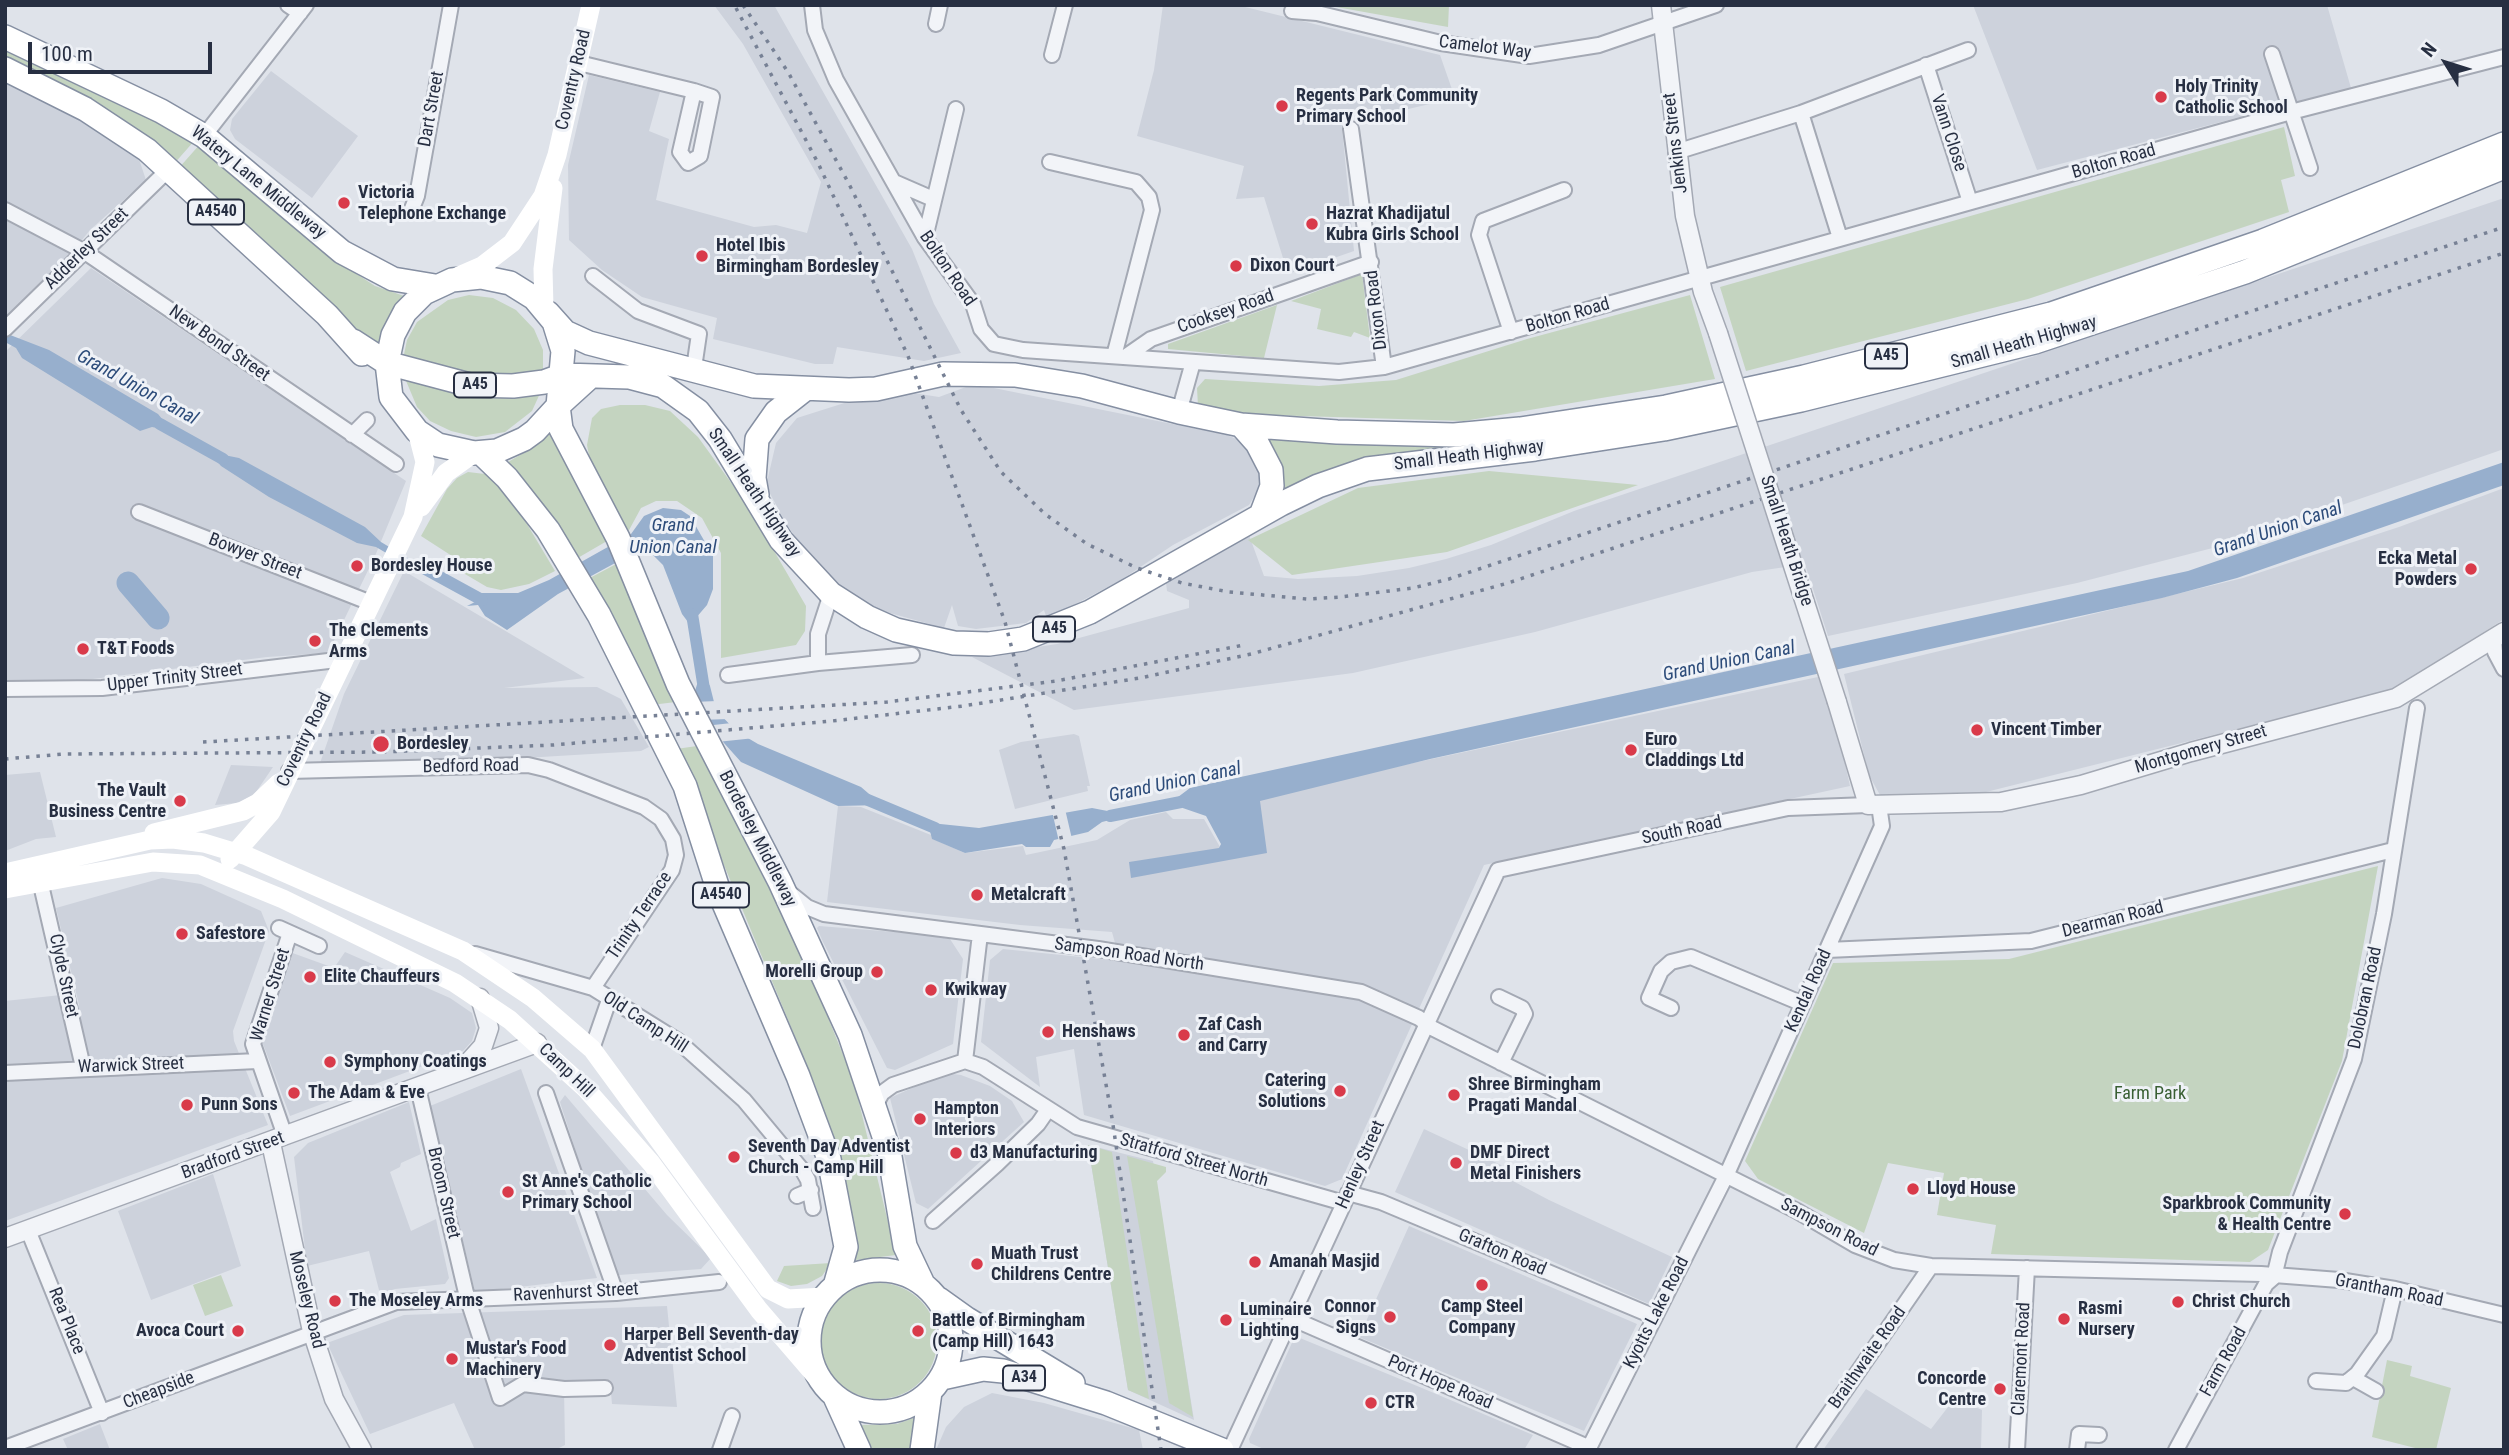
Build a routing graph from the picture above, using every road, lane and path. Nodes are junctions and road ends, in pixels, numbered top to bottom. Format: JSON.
{"nodes":[{"id":1,"x":451,"y":5,"type":"edge"},
{"id":2,"x":591,"y":5,"type":"edge"},
{"id":3,"x":812,"y":5,"type":"edge"},
{"id":4,"x":940,"y":5,"type":"edge"},
{"id":5,"x":1065,"y":5,"type":"edge"},
{"id":6,"x":1661,"y":5,"type":"edge"},
{"id":7,"x":1716,"y":5,"type":"edge"},
{"id":8,"x":298,"y":8,"type":"edge"},
{"id":9,"x":1292,"y":11,"type":"dead end"},
{"id":10,"x":936,"y":24,"type":"dead end"},
{"id":11,"x":1664,"y":25,"type":"junction"},
{"id":12,"x":5,"y":37,"type":"edge"},
{"id":13,"x":1969,"y":50,"type":"dead end"},
{"id":14,"x":2272,"y":54,"type":"dead end"},
{"id":15,"x":1052,"y":55,"type":"dead end"},
{"id":16,"x":2504,"y":57,"type":"edge"},
{"id":17,"x":579,"y":63,"type":"junction"},
{"id":18,"x":1926,"y":65,"type":"junction"},
{"id":19,"x":5,"y":69,"type":"edge"},
{"id":20,"x":694,"y":91,"type":"dead end"},
{"id":21,"x":956,"y":109,"type":"dead end"},
{"id":22,"x":2291,"y":112,"type":"junction"},
{"id":23,"x":1801,"y":113,"type":"junction"},
{"id":24,"x":1351,"y":129,"type":"dead end"},
{"id":25,"x":204,"y":136,"type":"junction"},
{"id":26,"x":2504,"y":144,"type":"edge"},
{"id":27,"x":1676,"y":152,"type":"junction"},
{"id":28,"x":557,"y":155,"type":"junction"},
{"id":29,"x":1049,"y":162,"type":"dead end"},
{"id":30,"x":2504,"y":167,"type":"edge"},
{"id":31,"x":2310,"y":168,"type":"dead end"},
{"id":32,"x":169,"y":169,"type":"junction"},
{"id":33,"x":894,"y":182,"type":"junction"},
{"id":34,"x":1564,"y":190,"type":"dead end"},
{"id":35,"x":933,"y":200,"type":"junction"},
{"id":36,"x":1970,"y":202,"type":"junction"},
{"id":37,"x":5,"y":210,"type":"edge"},
{"id":38,"x":411,"y":211,"type":"dead end"},
{"id":39,"x":925,"y":237,"type":"junction"},
{"id":40,"x":1840,"y":239,"type":"junction"},
{"id":41,"x":85,"y":252,"type":"junction"},
{"id":42,"x":1371,"y":262,"type":"junction"},
{"id":43,"x":593,"y":276,"type":"dead end"},
{"id":44,"x":1700,"y":278,"type":"junction"},
{"id":45,"x":444,"y":283,"type":"junction"},
{"id":46,"x":546,"y":311,"type":"junction"},
{"id":47,"x":7,"y":327,"type":"edge"},
{"id":48,"x":1511,"y":332,"type":"junction"},
{"id":49,"x":353,"y":341,"type":"junction"},
{"id":50,"x":1120,"y":356,"type":"junction"},
{"id":51,"x":1193,"y":362,"type":"junction"},
{"id":52,"x":387,"y":363,"type":"junction"},
{"id":53,"x":694,"y":368,"type":"junction"},
{"id":54,"x":1384,"y":368,"type":"junction"},
{"id":55,"x":563,"y":375,"type":"junction"},
{"id":56,"x":591,"y":376,"type":"junction"},
{"id":57,"x":804,"y":390,"type":"junction"},
{"id":58,"x":391,"y":397,"type":"junction"},
{"id":59,"x":558,"y":406,"type":"junction"},
{"id":60,"x":1179,"y":412,"type":"junction"},
{"id":61,"x":367,"y":420,"type":"dead end"},
{"id":62,"x":1241,"y":425,"type":"junction"},
{"id":63,"x":417,"y":431,"type":"junction"},
{"id":64,"x":352,"y":435,"type":"junction"},
{"id":65,"x":477,"y":453,"type":"junction"},
{"id":66,"x":396,"y":464,"type":"dead end"},
{"id":67,"x":759,"y":505,"type":"junction"},
{"id":68,"x":139,"y":512,"type":"dead end"},
{"id":69,"x":1261,"y":515,"type":"junction"},
{"id":70,"x":413,"y":516,"type":"junction"},
{"id":71,"x":831,"y":594,"type":"junction"},
{"id":72,"x":372,"y":603,"type":"junction"},
{"id":73,"x":2499,"y":635,"type":"edge"},
{"id":74,"x":912,"y":655,"type":"dead end"},
{"id":75,"x":345,"y":659,"type":"junction"},
{"id":76,"x":818,"y":663,"type":"junction"},
{"id":77,"x":2504,"y":668,"type":"edge"},
{"id":78,"x":728,"y":675,"type":"dead end"},
{"id":79,"x":5,"y":689,"type":"edge"},
{"id":80,"x":2417,"y":708,"type":"dead end"},
{"id":81,"x":289,"y":771,"type":"junction"},
{"id":82,"x":1874,"y":805,"type":"junction"},
{"id":83,"x":271,"y":812,"type":"junction"},
{"id":84,"x":673,"y":839,"type":"joint"},
{"id":85,"x":121,"y":846,"type":"junction"},
{"id":86,"x":2393,"y":850,"type":"junction"},
{"id":87,"x":235,"y":852,"type":"junction"},
{"id":88,"x":276,"y":869,"type":"junction"},
{"id":89,"x":220,"y":871,"type":"junction"},
{"id":90,"x":5,"y":873,"type":"edge"},
{"id":91,"x":1491,"y":880,"type":"joint"},
{"id":92,"x":780,"y":883,"type":"junction"},
{"id":93,"x":41,"y":885,"type":"junction"},
{"id":94,"x":5,"y":890,"type":"edge"},
{"id":95,"x":980,"y":934,"type":"junction"},
{"id":96,"x":319,"y":946,"type":"dead end"},
{"id":97,"x":1827,"y":950,"type":"junction"},
{"id":98,"x":463,"y":951,"type":"junction"},
{"id":99,"x":593,"y":988,"type":"junction"},
{"id":100,"x":1499,"y":997,"type":"dead end"},
{"id":101,"x":480,"y":998,"type":"junction"},
{"id":102,"x":609,"y":1000,"type":"junction"},
{"id":103,"x":1803,"y":1004,"type":"junction"},
{"id":104,"x":1671,"y":1008,"type":"dead end"},
{"id":105,"x":559,"y":1018,"type":"junction"},
{"id":106,"x":1426,"y":1023,"type":"junction"},
{"id":107,"x":537,"y":1043,"type":"junction"},
{"id":108,"x":592,"y":1049,"type":"junction"},
{"id":109,"x":257,"y":1061,"type":"junction"},
{"id":110,"x":965,"y":1061,"type":"junction"},
{"id":111,"x":1501,"y":1063,"type":"junction"},
{"id":112,"x":83,"y":1068,"type":"junction"},
{"id":113,"x":460,"y":1071,"type":"junction"},
{"id":114,"x":5,"y":1073,"type":"edge"},
{"id":115,"x":418,"y":1088,"type":"junction"},
{"id":116,"x":546,"y":1093,"type":"dead end"},
{"id":117,"x":876,"y":1104,"type":"junction"},
{"id":118,"x":1047,"y":1111,"type":"junction"},
{"id":119,"x":278,"y":1139,"type":"junction"},
{"id":120,"x":1726,"y":1176,"type":"junction"},
{"id":121,"x":1346,"y":1198,"type":"junction"},
{"id":122,"x":813,"y":1208,"type":"dead end"},
{"id":123,"x":933,"y":1221,"type":"dead end"},
{"id":124,"x":28,"y":1230,"type":"junction"},
{"id":125,"x":5,"y":1238,"type":"edge"},
{"id":126,"x":1931,"y":1266,"type":"junction"},
{"id":127,"x":2027,"y":1268,"type":"junction"},
{"id":128,"x":2274,"y":1277,"type":"junction"},
{"id":129,"x":719,"y":1282,"type":"dead end"},
{"id":130,"x":928,"y":1289,"type":"junction"},
{"id":131,"x":2395,"y":1289,"type":"junction"},
{"id":132,"x":830,"y":1291,"type":"junction"},
{"id":133,"x":616,"y":1293,"type":"junction"},
{"id":134,"x":467,"y":1297,"type":"junction"},
{"id":135,"x":2504,"y":1315,"type":"edge"},
{"id":136,"x":1655,"y":1317,"type":"junction"},
{"id":137,"x":1291,"y":1318,"type":"junction"},
{"id":138,"x":312,"y":1331,"type":"junction"},
{"id":139,"x":2353,"y":1378,"type":"junction"},
{"id":140,"x":2316,"y":1381,"type":"dead end"},
{"id":141,"x":936,"y":1385,"type":"junction"},
{"id":142,"x":605,"y":1388,"type":"dead end"},
{"id":143,"x":828,"y":1389,"type":"junction"},
{"id":144,"x":2376,"y":1391,"type":"dead end"},
{"id":145,"x":1106,"y":1403,"type":"junction"},
{"id":146,"x":102,"y":1413,"type":"junction"},
{"id":147,"x":732,"y":1416,"type":"dead end"},
{"id":148,"x":2099,"y":1435,"type":"dead end"},
{"id":149,"x":5,"y":1448,"type":"edge"},
{"id":150,"x":1589,"y":1449,"type":"edge"},
{"id":151,"x":362,"y":1450,"type":"edge"},
{"id":152,"x":720,"y":1450,"type":"edge"},
{"id":153,"x":859,"y":1450,"type":"edge"},
{"id":154,"x":922,"y":1450,"type":"edge"},
{"id":155,"x":1222,"y":1450,"type":"edge"},
{"id":156,"x":1230,"y":1450,"type":"edge"},
{"id":157,"x":1804,"y":1450,"type":"edge"},
{"id":158,"x":2017,"y":1450,"type":"edge"},
{"id":159,"x":2077,"y":1450,"type":"edge"},
{"id":160,"x":2176,"y":1450,"type":"edge"}],
"edges":[{"from":1,"to":38,"type":"street","name":"Dart Street"},
{"from":2,"to":17,"type":"main road","name":"Coventry Road"},
{"from":3,"to":33,"type":"street","name":"Bolton Road"},
{"from":4,"to":10,"type":"street"},
{"from":5,"to":15,"type":"street"},
{"from":6,"to":11,"type":"street","name":"Jenkins Street"},
{"from":7,"to":11,"type":"street","name":"Camelot Way"},
{"from":8,"to":25,"type":"street"},
{"from":9,"to":11,"type":"street","name":"Camelot Way"},
{"from":11,"to":27,"type":"street","name":"Jenkins Street"},
{"from":12,"to":25,"type":"highway","name":"Watery Lane Middleway","number":"A4540"},
{"from":13,"to":18,"type":"street"},
{"from":14,"to":22,"type":"street"},
{"from":16,"to":22,"type":"street","name":"Bolton Road"},
{"from":17,"to":20,"type":"street"},
{"from":17,"to":28,"type":"main road","name":"Coventry Road"},
{"from":18,"to":23,"type":"street"},
{"from":18,"to":36,"type":"street","name":"Vann Close"},
{"from":19,"to":32,"type":"highway","number":"A4540"},
{"from":21,"to":35,"type":"street"},
{"from":22,"to":31,"type":"street"},
{"from":22,"to":36,"type":"street","name":"Bolton Road"},
{"from":23,"to":27,"type":"street"},
{"from":23,"to":40,"type":"street"},
{"from":24,"to":42,"type":"street","name":"Dixon Road"},
{"from":25,"to":45,"type":"highway","name":"Watery Lane Middleway","number":"A4540"},
{"from":26,"to":62,"type":"highway","name":"Small Heath Highway","number":"A45"},
{"from":27,"to":44,"type":"street","name":"Jenkins Street"},
{"from":28,"to":45,"type":"main road","name":"Coventry Road"},
{"from":28,"to":46,"type":"main road","name":"Coventry Road"},
{"from":29,"to":50,"type":"street"},
{"from":30,"to":69,"type":"highway","name":"Small Heath Highway","number":"A45"},
{"from":32,"to":41,"type":"street","name":"Adderley Street"},
{"from":32,"to":49,"type":"highway","number":"A4540"},
{"from":33,"to":35,"type":"street"},
{"from":33,"to":39,"type":"street","name":"Bolton Road"},
{"from":34,"to":48,"type":"street"},
{"from":35,"to":39,"type":"street"},
{"from":36,"to":40,"type":"street","name":"Bolton Road"},
{"from":37,"to":41,"type":"street","name":"New Bond Street"},
{"from":39,"to":50,"type":"street","name":"Bolton Road"},
{"from":40,"to":44,"type":"street","name":"Bolton Road"},
{"from":41,"to":47,"type":"street","name":"Adderley Street"},
{"from":41,"to":64,"type":"street","name":"New Bond Street"},
{"from":42,"to":50,"type":"street","name":"Cooksey Road"},
{"from":42,"to":54,"type":"street","name":"Dixon Road"},
{"from":43,"to":53,"type":"street"},
{"from":44,"to":48,"type":"street","name":"Bolton Road"},
{"from":44,"to":82,"type":"street","name":"Small Heath Bridge","bridge":true},
{"from":45,"to":46,"type":"highway","number":"A4540"},
{"from":45,"to":52,"type":"highway"},
{"from":46,"to":53,"type":"highway","name":"Small Heath Highway","number":"A45"},
{"from":46,"to":55,"type":"highway","number":"A4540"},
{"from":48,"to":54,"type":"street","name":"Bolton Road"},
{"from":49,"to":52,"type":"highway","number":"A45"},
{"from":49,"to":58,"type":"highway","number":"A4540"},
{"from":50,"to":51,"type":"street","name":"Bolton Road"},
{"from":51,"to":54,"type":"street","name":"Bolton Road"},
{"from":51,"to":60,"type":"street"},
{"from":52,"to":55,"type":"highway","number":"A45"},
{"from":52,"to":58,"type":"highway"},
{"from":53,"to":57,"type":"highway","name":"Small Heath Highway","number":"A45"},
{"from":55,"to":56,"type":"highway","number":"A45"},
{"from":55,"to":59,"type":"highway","number":"A4540"},
{"from":56,"to":59,"type":"highway"},
{"from":56,"to":67,"type":"highway","name":"Small Heath Highway","number":"A45"},
{"from":57,"to":60,"type":"highway","name":"Small Heath Highway","number":"A45"},
{"from":57,"to":67,"type":"highway"},
{"from":58,"to":63,"type":"highway","number":"A4540"},
{"from":59,"to":65,"type":"highway"},
{"from":59,"to":92,"type":"highway","name":"Bordesley Middleway","number":"A4540"},
{"from":60,"to":62,"type":"highway","name":"Small Heath Highway","number":"A45"},
{"from":61,"to":64,"type":"street"},
{"from":62,"to":69,"type":"highway"},
{"from":63,"to":65,"type":"highway","number":"A4540"},
{"from":63,"to":70,"type":"main road","name":"Coventry Road"},
{"from":64,"to":66,"type":"street","name":"New Bond Street"},
{"from":65,"to":70,"type":"main road","name":"Coventry Road"},
{"from":65,"to":132,"type":"highway","number":"A4540"},
{"from":67,"to":71,"type":"highway","name":"Small Heath Highway","number":"A45"},
{"from":68,"to":72,"type":"street","name":"Bowyer Street"},
{"from":69,"to":71,"type":"highway","name":"Small Heath Highway","number":"A45"},
{"from":70,"to":72,"type":"main road","name":"Coventry Road"},
{"from":71,"to":76,"type":"street"},
{"from":72,"to":75,"type":"main road","name":"Coventry Road"},
{"from":73,"to":77,"type":"street"},
{"from":73,"to":82,"type":"street","name":"Montgomery Street"},
{"from":74,"to":76,"type":"street"},
{"from":75,"to":79,"type":"street","name":"Upper Trinity Street"},
{"from":75,"to":81,"type":"main road","name":"Coventry Road"},
{"from":76,"to":78,"type":"street"},
{"from":80,"to":86,"type":"street","name":"Dolobran Road"},
{"from":81,"to":83,"type":"main road","name":"Coventry Road"},
{"from":81,"to":84,"type":"street","name":"Bedford Road"},
{"from":81,"to":85,"type":"main road"},
{"from":82,"to":91,"type":"street","name":"South Road"},
{"from":82,"to":97,"type":"street","name":"Kendal Road"},
{"from":83,"to":87,"type":"main road","name":"Coventry Road"},
{"from":83,"to":88,"type":"main road","name":"Coventry Road"},
{"from":84,"to":99,"type":"street","name":"Trinity Terrace"},
{"from":85,"to":87,"type":"main road","name":"Camp Hill"},
{"from":85,"to":90,"type":"main road"},
{"from":86,"to":97,"type":"street","name":"Dearman Road"},
{"from":86,"to":128,"type":"street","name":"Dolobran Road"},
{"from":87,"to":88,"type":"main road","name":"Camp Hill"},
{"from":87,"to":89,"type":"main road","name":"Coventry Road"},
{"from":88,"to":98,"type":"main road","name":"Camp Hill"},
{"from":89,"to":93,"type":"main road","name":"Camp Hill"},
{"from":89,"to":101,"type":"main road","name":"Camp Hill"},
{"from":91,"to":106,"type":"street","name":"Henley Street"},
{"from":92,"to":95,"type":"street","name":"Sampson Road North"},
{"from":92,"to":117,"type":"highway","name":"Bordesley Middleway","number":"A4540"},
{"from":93,"to":94,"type":"main road","name":"Camp Hill"},
{"from":93,"to":112,"type":"street","name":"Clyde Street"},
{"from":95,"to":106,"type":"street","name":"Sampson Road North"},
{"from":95,"to":110,"type":"street"},
{"from":96,"to":109,"type":"street","name":"Warner Street"},
{"from":97,"to":103,"type":"street","name":"Kendal Road"},
{"from":98,"to":99,"type":"street","name":"Old Camp Hill"},
{"from":98,"to":105,"type":"main road","name":"Camp Hill"},
{"from":99,"to":102,"type":"street","name":"Old Camp Hill"},
{"from":100,"to":111,"type":"street"},
{"from":101,"to":107,"type":"main road","name":"Camp Hill"},
{"from":101,"to":113,"type":"street","name":"Bradford Street"},
{"from":102,"to":108,"type":"street"},
{"from":102,"to":122,"type":"street","name":"Old Camp Hill"},
{"from":103,"to":104,"type":"street"},
{"from":103,"to":120,"type":"street","name":"Kendal Road"},
{"from":105,"to":107,"type":"main road"},
{"from":105,"to":108,"type":"main road","name":"Camp Hill"},
{"from":106,"to":111,"type":"street","name":"Sampson Road"},
{"from":106,"to":121,"type":"street","name":"Henley Street"},
{"from":107,"to":113,"type":"street","name":"Bradford Street"},
{"from":107,"to":143,"type":"main road","name":"Camp Hill"},
{"from":108,"to":132,"type":"main road","name":"Camp Hill"},
{"from":109,"to":112,"type":"street","name":"Warwick Street"},
{"from":109,"to":119,"type":"street","name":"Warner Street"},
{"from":110,"to":117,"type":"street"},
{"from":110,"to":118,"type":"street","name":"Stratford Street North"},
{"from":111,"to":120,"type":"street","name":"Sampson Road"},
{"from":112,"to":114,"type":"street","name":"Warwick Street"},
{"from":113,"to":115,"type":"street","name":"Bradford Street"},
{"from":115,"to":119,"type":"street","name":"Bradford Street"},
{"from":115,"to":134,"type":"street","name":"Broom Street"},
{"from":116,"to":133,"type":"street"},
{"from":117,"to":130,"type":"highway","name":"Bordesley Middleway","number":"A4540"},
{"from":118,"to":121,"type":"street","name":"Stratford Street North"},
{"from":118,"to":123,"type":"street"},
{"from":119,"to":124,"type":"street","name":"Bradford Street"},
{"from":119,"to":138,"type":"street","name":"Moseley Road"},
{"from":120,"to":126,"type":"street","name":"Sampson Road"},
{"from":120,"to":136,"type":"street","name":"Kyotts Lake Road"},
{"from":121,"to":136,"type":"street","name":"Grafton Road"},
{"from":121,"to":137,"type":"street","name":"Henley Street"},
{"from":124,"to":125,"type":"street","name":"Bradford Street"},
{"from":124,"to":146,"type":"street","name":"Rea Place"},
{"from":126,"to":127,"type":"street","name":"Sampson Road"},
{"from":126,"to":157,"type":"street","name":"Braithwaite Road"},
{"from":127,"to":128,"type":"street","name":"Sampson Road"},
{"from":127,"to":158,"type":"street","name":"Claremont Road"},
{"from":128,"to":131,"type":"street","name":"Grantham Road"},
{"from":128,"to":160,"type":"street","name":"Farm Road"},
{"from":129,"to":133,"type":"street","name":"Ravenhurst Street"},
{"from":130,"to":132,"type":"highway"},
{"from":130,"to":141,"type":"highway"},
{"from":130,"to":145,"type":"highway","number":"A34"},
{"from":131,"to":135,"type":"street","name":"Grantham Road"},
{"from":131,"to":139,"type":"street"},
{"from":132,"to":143,"type":"highway"},
{"from":133,"to":134,"type":"street","name":"Ravenhurst Street"},
{"from":134,"to":138,"type":"street","name":"Ravenhurst Street"},
{"from":134,"to":142,"type":"street","name":"Broom Street"},
{"from":136,"to":150,"type":"street","name":"Kyotts Lake Road"},
{"from":137,"to":150,"type":"street","name":"Port Hope Road"},
{"from":137,"to":156,"type":"street","name":"Henley Street"},
{"from":138,"to":146,"type":"street","name":"Cheapside"},
{"from":138,"to":151,"type":"street","name":"Moseley Road"},
{"from":139,"to":140,"type":"street"},
{"from":139,"to":144,"type":"street"},
{"from":141,"to":143,"type":"highway"},
{"from":141,"to":145,"type":"highway","number":"A34"},
{"from":141,"to":154,"type":"highway"},
{"from":143,"to":153,"type":"highway"},
{"from":145,"to":155,"type":"highway","number":"A34"},
{"from":146,"to":149,"type":"street","name":"Cheapside"},
{"from":147,"to":152,"type":"street"},
{"from":148,"to":159,"type":"street"}]}
